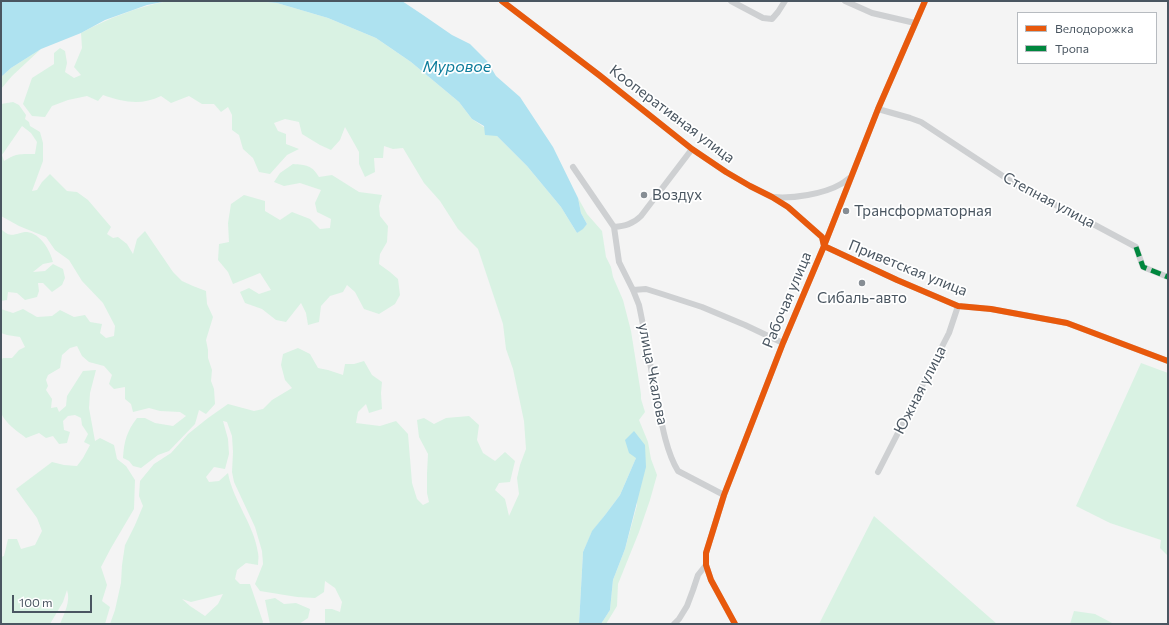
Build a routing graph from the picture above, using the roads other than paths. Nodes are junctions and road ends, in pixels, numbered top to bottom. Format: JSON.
{"nodes":[{"id":1,"x":502,"y":1,"type":"edge"},
{"id":2,"x":731,"y":1,"type":"edge"},
{"id":3,"x":785,"y":1,"type":"edge"},
{"id":4,"x":845,"y":1,"type":"edge"},
{"id":5,"x":925,"y":1,"type":"edge"},
{"id":6,"x":915,"y":23,"type":"junction"},
{"id":7,"x":878,"y":110,"type":"junction"},
{"id":8,"x":692,"y":149,"type":"junction"},
{"id":9,"x":573,"y":167,"type":"dead end"},
{"id":10,"x":851,"y":177,"type":"junction"},
{"id":11,"x":772,"y":197,"type":"junction"},
{"id":12,"x":614,"y":228,"type":"junction"},
{"id":13,"x":824,"y":246,"type":"junction"},
{"id":14,"x":1168,"y":277,"type":"edge"},
{"id":15,"x":633,"y":290,"type":"junction"},
{"id":16,"x":958,"y":306,"type":"junction"},
{"id":17,"x":783,"y":343,"type":"junction"},
{"id":18,"x":1168,"y":361,"type":"edge"},
{"id":19,"x":878,"y":472,"type":"dead end"},
{"id":20,"x":724,"y":495,"type":"junction"},
{"id":21,"x":706,"y":565,"type":"junction"},
{"id":22,"x":674,"y":624,"type":"edge"},
{"id":23,"x":735,"y":624,"type":"edge"}],
"edges":[{"from":1,"to":8,"type":"street","name":"Кооперативная улица"},
{"from":2,"to":3,"type":"street"},
{"from":4,"to":6,"type":"street"},
{"from":5,"to":6,"type":"street","name":"Рабочая улица"},
{"from":6,"to":7,"type":"street","name":"Рабочая улица"},
{"from":7,"to":10,"type":"street","name":"Рабочая улица"},
{"from":7,"to":14,"type":"street","name":"Степная улица"},
{"from":8,"to":11,"type":"street","name":"Кооперативная улица"},
{"from":8,"to":12,"type":"street"},
{"from":9,"to":12,"type":"street","name":"улица Чкалова"},
{"from":10,"to":11,"type":"street"},
{"from":10,"to":13,"type":"street","name":"Рабочая улица"},
{"from":11,"to":13,"type":"street","name":"Кооперативная улица"},
{"from":12,"to":15,"type":"street","name":"улица Чкалова"},
{"from":13,"to":16,"type":"street","name":"Приветская улица"},
{"from":13,"to":17,"type":"street","name":"Рабочая улица"},
{"from":15,"to":17,"type":"street"},
{"from":15,"to":20,"type":"street","name":"улица Чкалова"},
{"from":16,"to":18,"type":"street","name":"Приветская улица"},
{"from":16,"to":19,"type":"street","name":"Южная улица"},
{"from":17,"to":20,"type":"street","name":"Рабочая улица"},
{"from":20,"to":21,"type":"street","name":"Рабочая улица"},
{"from":21,"to":22,"type":"street","name":"Рабочая улица"},
{"from":21,"to":23,"type":"street","name":"Рабочая улица"}]}
